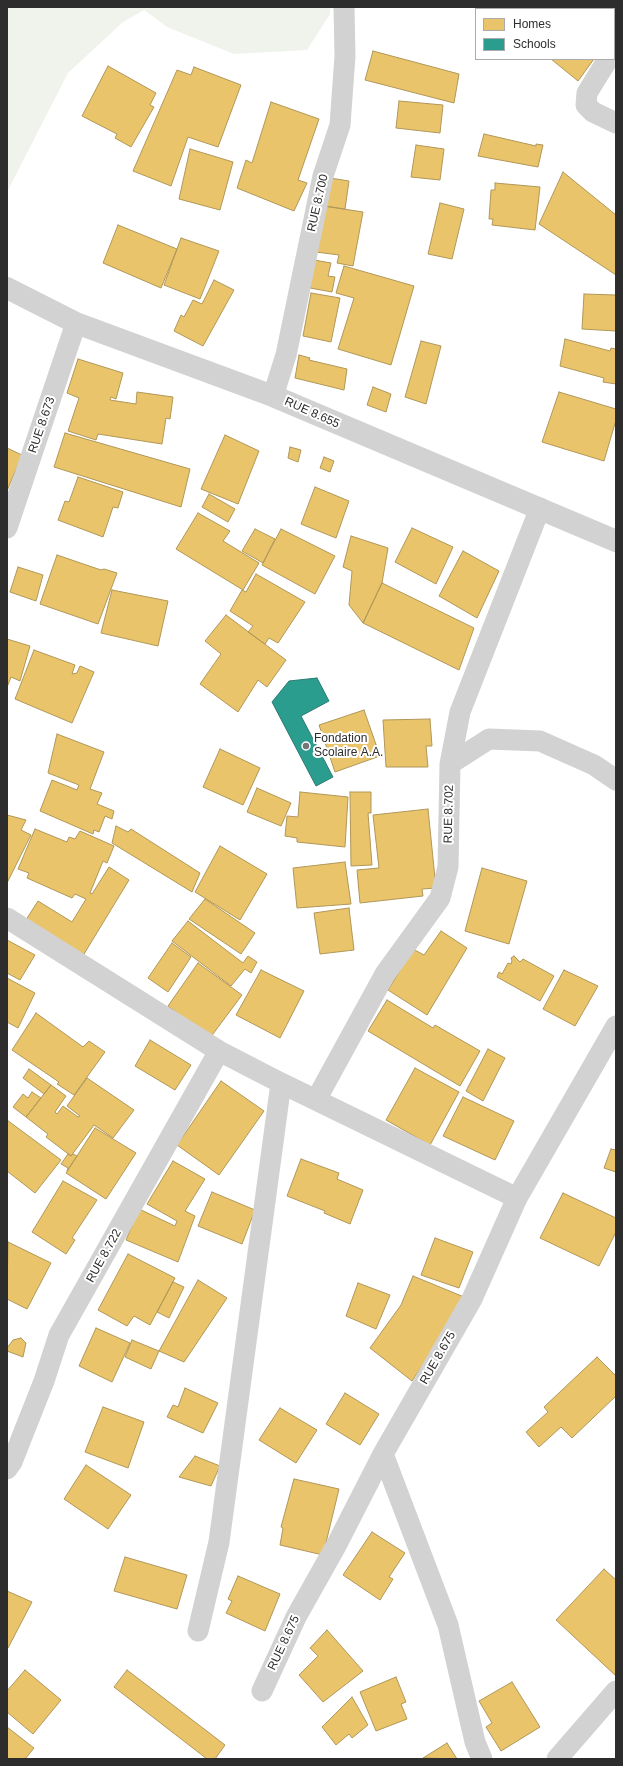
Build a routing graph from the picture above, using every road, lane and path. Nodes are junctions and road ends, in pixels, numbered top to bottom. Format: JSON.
{"nodes":[{"id":1,"x":344,"y":7,"type":"edge"},
{"id":2,"x":607,"y":60,"type":"edge"},
{"id":3,"x":616,"y":122,"type":"edge"},
{"id":4,"x":7,"y":288,"type":"edge"},
{"id":5,"x":76,"y":323,"type":"junction"},
{"id":6,"x":273,"y":396,"type":"junction"},
{"id":7,"x":540,"y":508,"type":"junction"},
{"id":8,"x":7,"y":528,"type":"edge"},
{"id":9,"x":616,"y":541,"type":"edge"},
{"id":10,"x":450,"y":764,"type":"junction"},
{"id":11,"x":616,"y":780,"type":"edge"},
{"id":12,"x":7,"y":918,"type":"edge"},
{"id":13,"x":616,"y":1026,"type":"edge"},
{"id":14,"x":219,"y":1051,"type":"junction"},
{"id":15,"x":281,"y":1084,"type":"junction"},
{"id":16,"x":316,"y":1100,"type":"junction"},
{"id":17,"x":517,"y":1198,"type":"junction"},
{"id":18,"x":383,"y":1454,"type":"junction"},
{"id":19,"x":7,"y":1469,"type":"edge"},
{"id":20,"x":198,"y":1631,"type":"dead end"},
{"id":21,"x":262,"y":1691,"type":"dead end"},
{"id":22,"x":616,"y":1691,"type":"edge"},
{"id":23,"x":482,"y":1759,"type":"edge"},
{"id":24,"x":558,"y":1759,"type":"edge"}],
"edges":[{"from":1,"to":6,"type":"street","name":"RUE 8.700"},
{"from":2,"to":3,"type":"street"},
{"from":4,"to":5,"type":"street","name":"RUE 8.655"},
{"from":5,"to":6,"type":"street","name":"RUE 8.655"},
{"from":5,"to":8,"type":"street","name":"RUE 8.673"},
{"from":6,"to":7,"type":"street","name":"RUE 8.655"},
{"from":7,"to":9,"type":"street","name":"RUE 8.655"},
{"from":7,"to":10,"type":"street","name":"RUE 8.702"},
{"from":10,"to":11,"type":"street"},
{"from":10,"to":16,"type":"street","name":"RUE 8.702"},
{"from":12,"to":14,"type":"street"},
{"from":13,"to":17,"type":"street","name":"RUE 8.675"},
{"from":14,"to":15,"type":"street"},
{"from":14,"to":19,"type":"street","name":"RUE 8.722"},
{"from":15,"to":16,"type":"street"},
{"from":15,"to":20,"type":"street"},
{"from":16,"to":17,"type":"street"},
{"from":17,"to":18,"type":"street","name":"RUE 8.675"},
{"from":18,"to":21,"type":"street","name":"RUE 8.675"},
{"from":18,"to":23,"type":"street"},
{"from":22,"to":24,"type":"street"}]}
